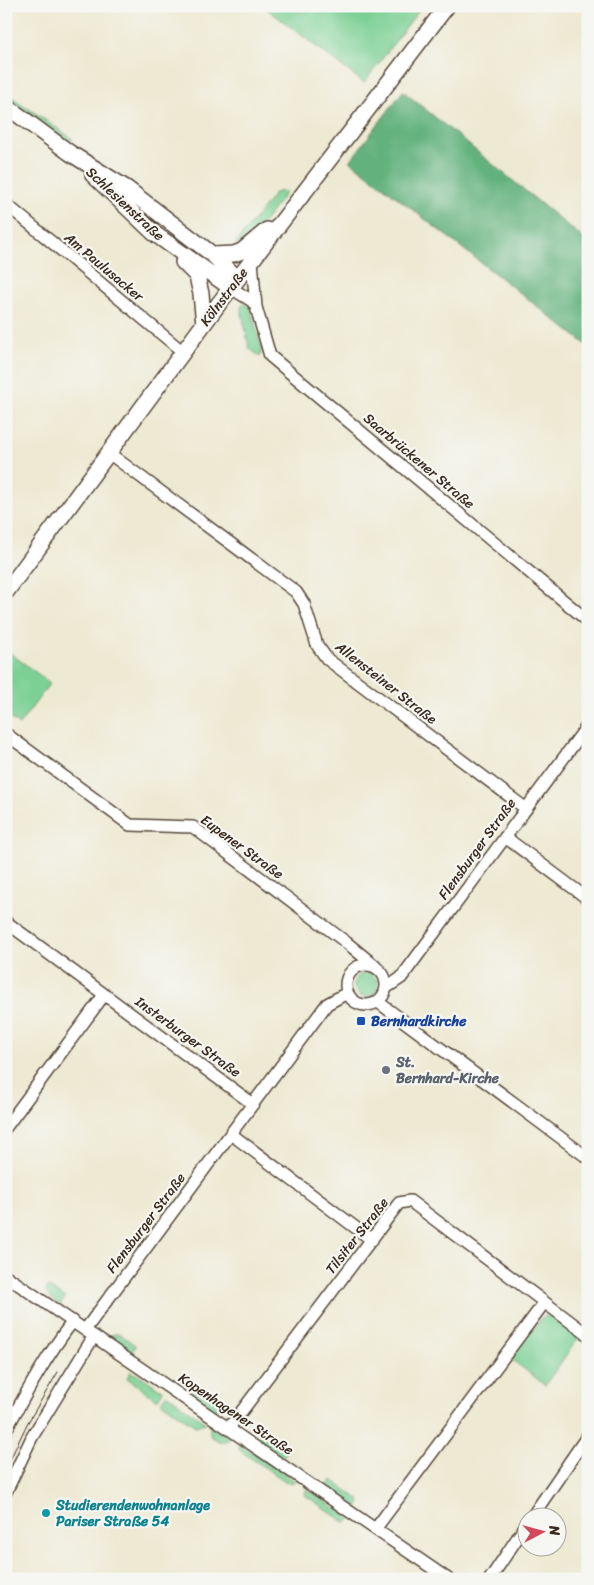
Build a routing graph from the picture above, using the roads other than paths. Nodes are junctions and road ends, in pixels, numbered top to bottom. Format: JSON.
{"nodes":[{"id":1,"x":446,"y":6,"type":"edge"},
{"id":2,"x":6,"y":106,"type":"edge"},
{"id":3,"x":70,"y":153,"type":"junction"},
{"id":4,"x":6,"y":204,"type":"edge"},
{"id":5,"x":291,"y":210,"type":"junction"},
{"id":6,"x":155,"y":234,"type":"junction"},
{"id":7,"x":213,"y":255,"type":"junction"},
{"id":8,"x":252,"y":261,"type":"junction"},
{"id":9,"x":234,"y":283,"type":"junction"},
{"id":10,"x":256,"y":307,"type":"junction"},
{"id":11,"x":204,"y":324,"type":"junction"},
{"id":12,"x":183,"y":352,"type":"junction"},
{"id":13,"x":110,"y":454,"type":"junction"},
{"id":14,"x":6,"y":592,"type":"edge"},
{"id":15,"x":588,"y":621,"type":"edge"},
{"id":16,"x":588,"y":724,"type":"edge"},
{"id":17,"x":6,"y":734,"type":"edge"},
{"id":18,"x":525,"y":808,"type":"junction"},
{"id":19,"x":505,"y":837,"type":"junction"},
{"id":20,"x":588,"y":899,"type":"edge"},
{"id":21,"x":6,"y":922,"type":"edge"},
{"id":22,"x":375,"y":966,"type":"junction"},
{"id":23,"x":386,"y":988,"type":"junction"},
{"id":24,"x":347,"y":993,"type":"junction"},
{"id":25,"x":104,"y":994,"type":"junction"},
{"id":26,"x":378,"y":1002,"type":"junction"},
{"id":27,"x":253,"y":1104,"type":"junction"},
{"id":28,"x":6,"y":1127,"type":"edge"},
{"id":29,"x":231,"y":1134,"type":"junction"},
{"id":30,"x":588,"y":1158,"type":"edge"},
{"id":31,"x":372,"y":1240,"type":"junction"},
{"id":32,"x":6,"y":1276,"type":"edge"},
{"id":33,"x":544,"y":1303,"type":"junction"},
{"id":34,"x":73,"y":1321,"type":"junction"},
{"id":35,"x":90,"y":1333,"type":"junction"},
{"id":36,"x":588,"y":1335,"type":"edge"},
{"id":37,"x":229,"y":1428,"type":"junction"},
{"id":38,"x":6,"y":1430,"type":"edge"},
{"id":39,"x":588,"y":1435,"type":"edge"},
{"id":40,"x":6,"y":1492,"type":"edge"},
{"id":41,"x":538,"y":1508,"type":"edge"},
{"id":42,"x":376,"y":1528,"type":"junction"},
{"id":43,"x":516,"y":1540,"type":"edge"},
{"id":44,"x":448,"y":1579,"type":"edge"},
{"id":45,"x":490,"y":1579,"type":"edge"}],
"edges":[{"from":1,"to":5,"type":"main road","name":"Kölnstraße"},
{"from":2,"to":3,"type":"main road","name":"Schlesienstraße"},
{"from":3,"to":6,"type":"main road","name":"Schlesienstraße"},
{"from":3,"to":7,"type":"main road","name":"Schlesienstraße"},
{"from":4,"to":12,"type":"street","name":"Am Paulusacker"},
{"from":5,"to":7,"type":"main road"},
{"from":5,"to":8,"type":"main road","name":"Kölnstraße"},
{"from":6,"to":9,"type":"main road","name":"Schlesienstraße"},
{"from":6,"to":11,"type":"main road"},
{"from":7,"to":9,"type":"main road","name":"Schlesienstraße"},
{"from":8,"to":9,"type":"main road","name":"Kölnstraße"},
{"from":8,"to":10,"type":"street","name":"Saarbrückener Straße"},
{"from":9,"to":10,"type":"street"},
{"from":9,"to":11,"type":"main road","name":"Kölnstraße"},
{"from":10,"to":15,"type":"street","name":"Saarbrückener Straße"},
{"from":11,"to":12,"type":"main road","name":"Kölnstraße"},
{"from":12,"to":13,"type":"main road","name":"Kölnstraße"},
{"from":13,"to":14,"type":"main road","name":"Kölnstraße"},
{"from":13,"to":18,"type":"street","name":"Allensteiner Straße"},
{"from":16,"to":18,"type":"street","name":"Flensburger Straße"},
{"from":17,"to":22,"type":"street","name":"Eupener Straße"},
{"from":18,"to":19,"type":"street","name":"Flensburger Straße"},
{"from":19,"to":20,"type":"street"},
{"from":19,"to":23,"type":"street","name":"Flensburger Straße"},
{"from":21,"to":25,"type":"street","name":"Insterburger Straße"},
{"from":22,"to":23,"type":"street"},
{"from":22,"to":24,"type":"street"},
{"from":23,"to":26,"type":"street"},
{"from":24,"to":26,"type":"street"},
{"from":24,"to":27,"type":"street","name":"Flensburger Straße"},
{"from":25,"to":27,"type":"street","name":"Insterburger Straße"},
{"from":25,"to":28,"type":"street"},
{"from":26,"to":30,"type":"street"},
{"from":27,"to":29,"type":"street","name":"Flensburger Straße"},
{"from":29,"to":31,"type":"street"},
{"from":29,"to":35,"type":"street","name":"Flensburger Straße"},
{"from":31,"to":33,"type":"street","name":"Tilsiter Straße"},
{"from":31,"to":37,"type":"street","name":"Tilsiter Straße"},
{"from":32,"to":34,"type":"street","name":"Kopenhagener Straße"},
{"from":33,"to":36,"type":"street","name":"Tilsiter Straße"},
{"from":33,"to":42,"type":"street"},
{"from":34,"to":35,"type":"street","name":"Kopenhagener Straße"},
{"from":34,"to":38,"type":"street"},
{"from":35,"to":37,"type":"street","name":"Kopenhagener Straße"},
{"from":35,"to":40,"type":"street","name":"Flensburger Straße"},
{"from":37,"to":42,"type":"street","name":"Kopenhagener Straße"},
{"from":39,"to":41,"type":"street"},
{"from":42,"to":44,"type":"street","name":"Kopenhagener Straße"},
{"from":43,"to":45,"type":"street"}]}
